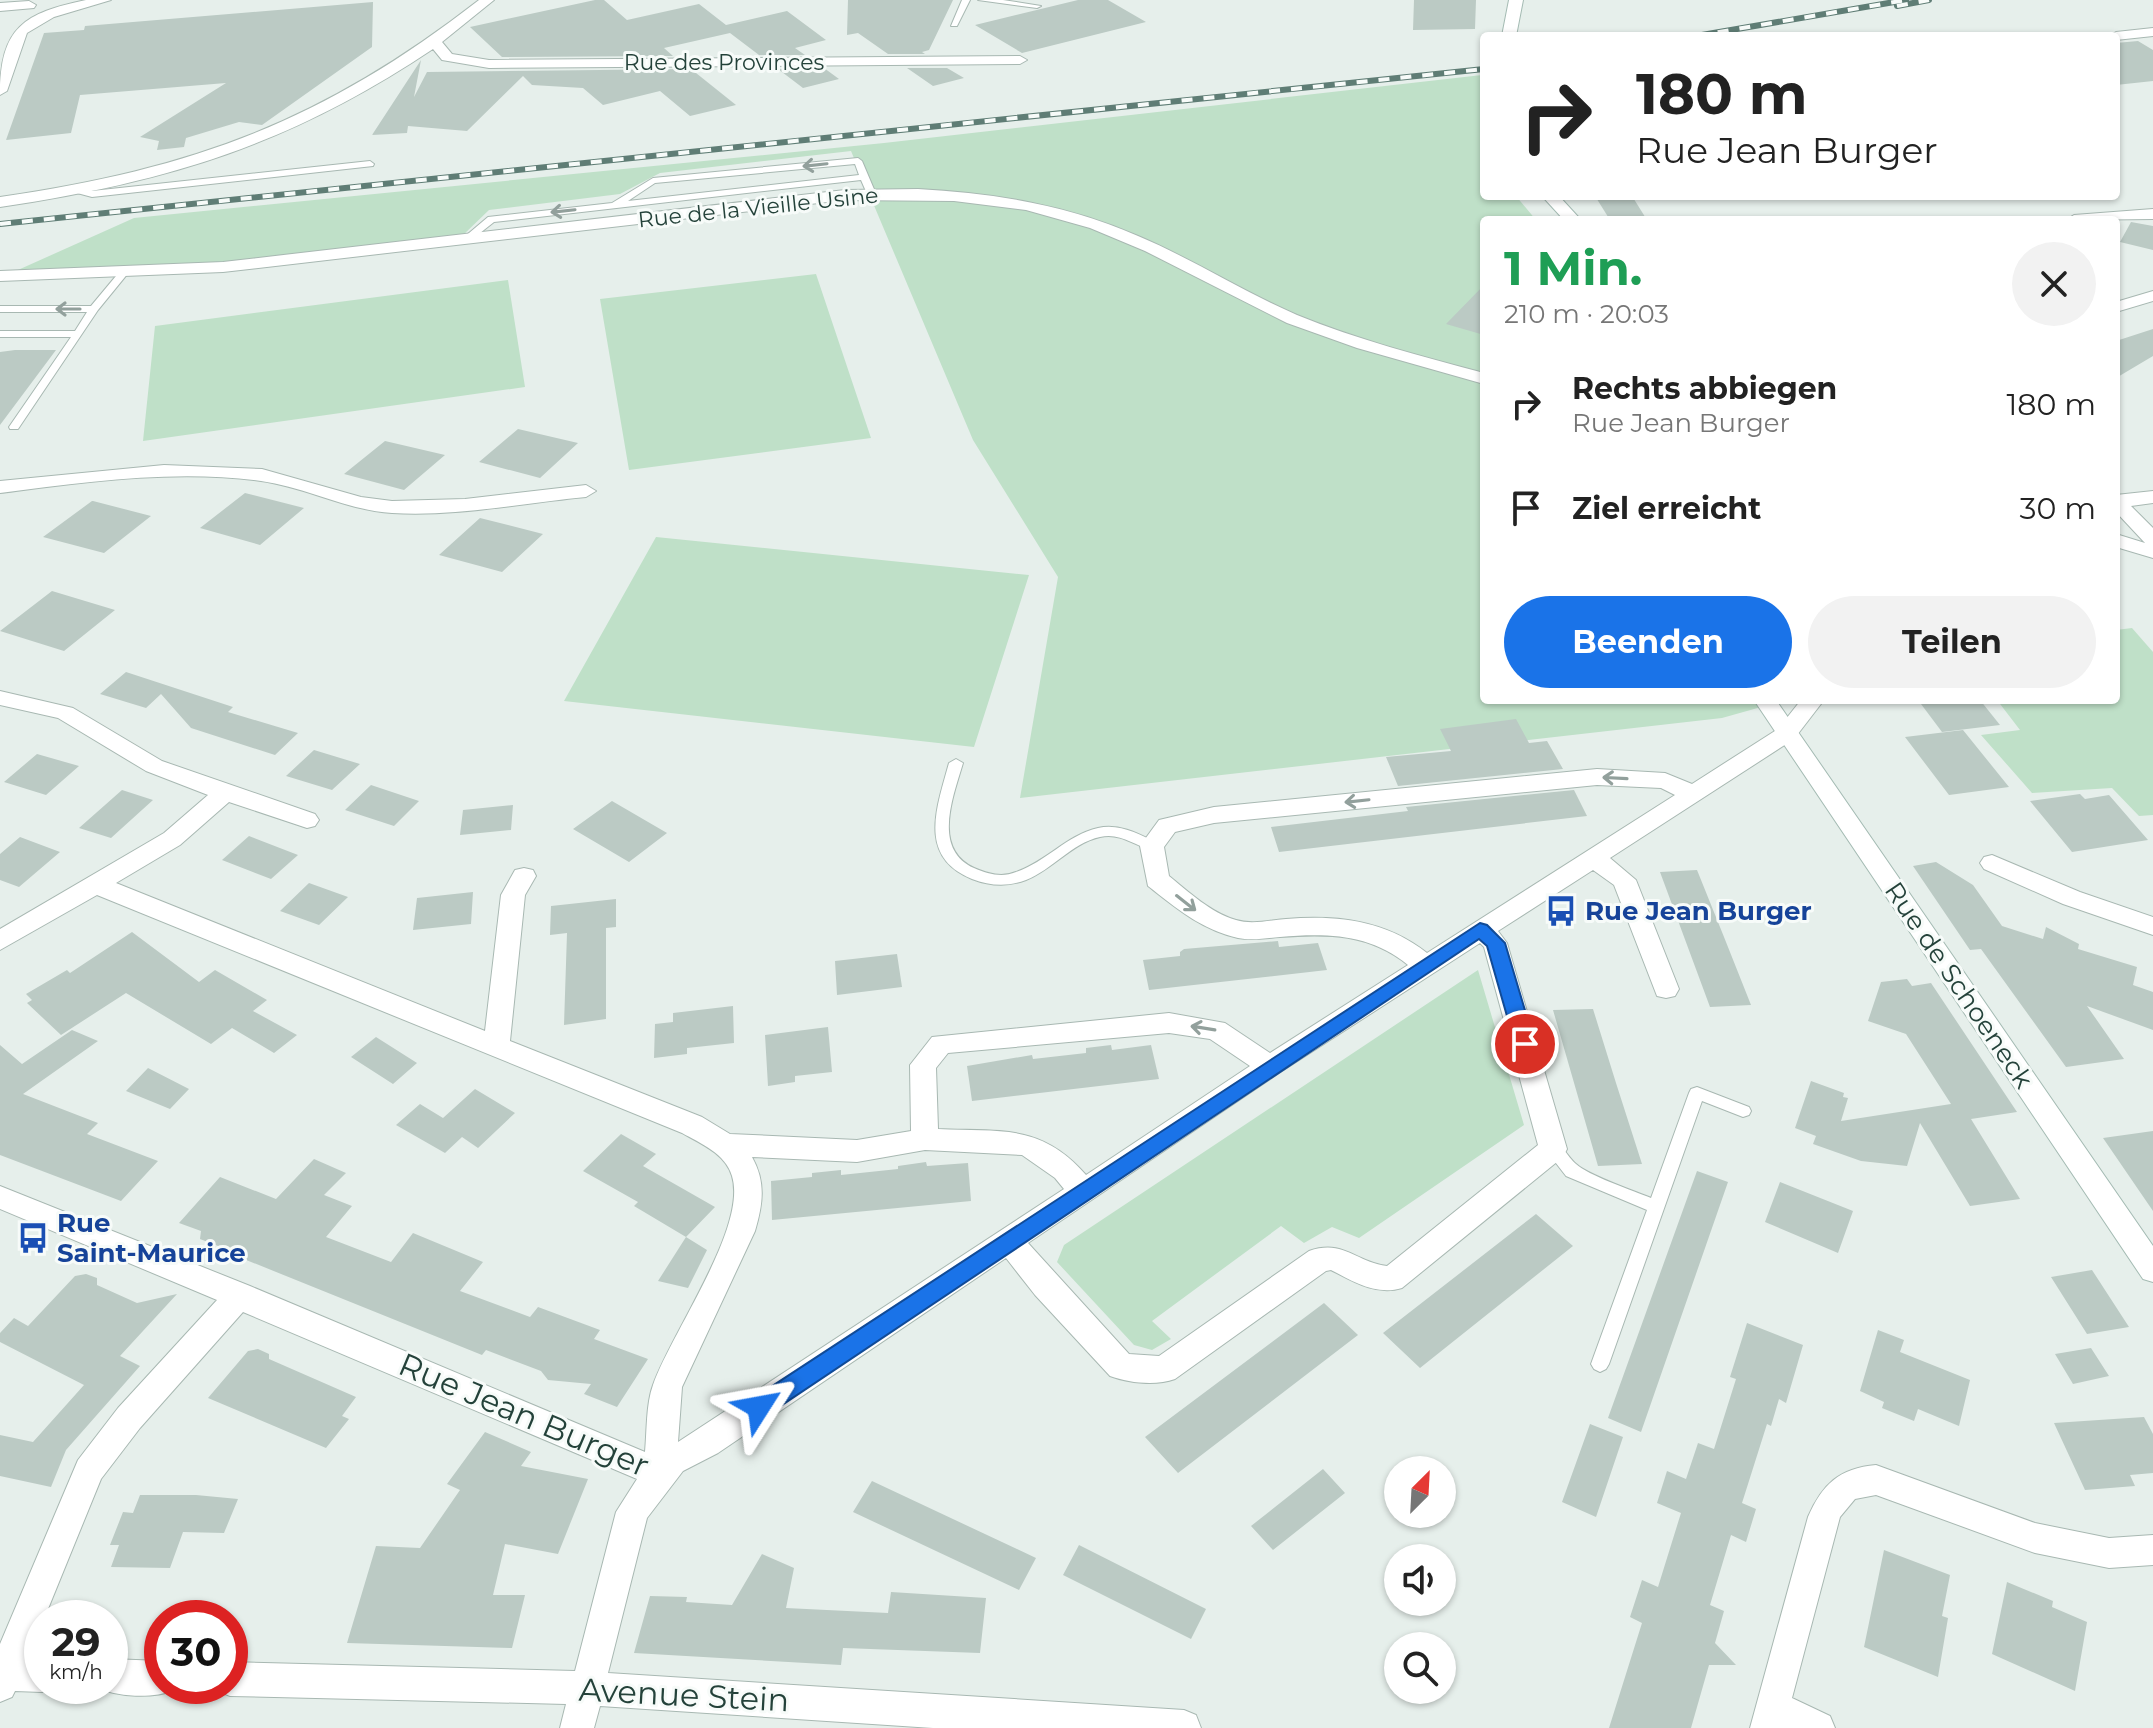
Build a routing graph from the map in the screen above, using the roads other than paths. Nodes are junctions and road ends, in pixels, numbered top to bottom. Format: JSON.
{"nodes":[{"id":1,"x":104,"y":0,"type":"edge"},
{"id":2,"x":487,"y":0,"type":"edge"},
{"id":3,"x":966,"y":0,"type":"edge"},
{"id":4,"x":982,"y":0,"type":"edge"},
{"id":5,"x":1516,"y":0,"type":"edge"},
{"id":6,"x":30,"y":2,"type":"edge"},
{"id":7,"x":1037,"y":6,"type":"dead end"},
{"id":8,"x":0,"y":7,"type":"edge"},
{"id":9,"x":35,"y":20,"type":"junction"},
{"id":10,"x":954,"y":24,"type":"dead end"},
{"id":11,"x":1510,"y":32,"type":"edge"},
{"id":12,"x":2153,"y":32,"type":"edge"},
{"id":13,"x":2120,"y":36,"type":"edge"},
{"id":14,"x":436,"y":43,"type":"junction"},
{"id":15,"x":1020,"y":60,"type":"dead end"},
{"id":16,"x":0,"y":91,"type":"edge"},
{"id":17,"x":370,"y":164,"type":"dead end"},
{"id":18,"x":864,"y":177,"type":"junction"},
{"id":19,"x":71,"y":190,"type":"junction"},
{"id":20,"x":871,"y":194,"type":"junction"},
{"id":21,"x":1554,"y":200,"type":"edge"},
{"id":22,"x":0,"y":202,"type":"edge"},
{"id":23,"x":614,"y":206,"type":"junction"},
{"id":24,"x":2153,"y":214,"type":"edge"},
{"id":25,"x":1569,"y":216,"type":"edge"},
{"id":26,"x":2120,"y":217,"type":"edge"},
{"id":27,"x":467,"y":239,"type":"junction"},
{"id":28,"x":124,"y":272,"type":"junction"},
{"id":29,"x":0,"y":276,"type":"edge"},
{"id":30,"x":2153,"y":296,"type":"edge"},
{"id":31,"x":2120,"y":306,"type":"edge"},
{"id":32,"x":0,"y":309,"type":"edge"},
{"id":33,"x":94,"y":309,"type":"junction"},
{"id":34,"x":0,"y":334,"type":"edge"},
{"id":35,"x":78,"y":334,"type":"junction"},
{"id":36,"x":1480,"y":378,"type":"edge"},
{"id":37,"x":14,"y":427,"type":"dead end"},
{"id":38,"x":0,"y":487,"type":"edge"},
{"id":39,"x":586,"y":491,"type":"dead end"},
{"id":40,"x":2153,"y":497,"type":"edge"},
{"id":41,"x":2120,"y":501,"type":"edge"},
{"id":42,"x":2120,"y":505,"type":"edge"},
{"id":43,"x":2153,"y":540,"type":"edge"},
{"id":44,"x":2120,"y":541,"type":"edge"},
{"id":45,"x":2153,"y":552,"type":"edge"},
{"id":46,"x":0,"y":698,"type":"edge"},
{"id":47,"x":1767,"y":704,"type":"edge"},
{"id":48,"x":1810,"y":704,"type":"edge"},
{"id":49,"x":1786,"y":734,"type":"junction"},
{"id":50,"x":956,"y":763,"type":"dead end"},
{"id":51,"x":225,"y":793,"type":"junction"},
{"id":52,"x":1691,"y":793,"type":"junction"},
{"id":53,"x":307,"y":820,"type":"dead end"},
{"id":54,"x":1152,"y":846,"type":"junction"},
{"id":55,"x":1593,"y":858,"type":"junction"},
{"id":56,"x":1992,"y":863,"type":"dead end"},
{"id":57,"x":524,"y":876,"type":"dead end"},
{"id":58,"x":94,"y":884,"type":"junction"},
{"id":59,"x":2153,"y":926,"type":"edge"},
{"id":60,"x":1480,"y":929,"type":"junction"},
{"id":61,"x":0,"y":941,"type":"edge"},
{"id":62,"x":1426,"y":965,"type":"junction"},
{"id":63,"x":1666,"y":989,"type":"dead end"},
{"id":64,"x":497,"y":1044,"type":"junction"},
{"id":65,"x":1270,"y":1066,"type":"junction"},
{"id":66,"x":1743,"y":1111,"type":"dead end"},
{"id":67,"x":925,"y":1139,"type":"junction"},
{"id":68,"x":726,"y":1145,"type":"junction"},
{"id":69,"x":1553,"y":1149,"type":"junction"},
{"id":70,"x":1083,"y":1191,"type":"junction"},
{"id":71,"x":0,"y":1197,"type":"edge"},
{"id":72,"x":1656,"y":1207,"type":"junction"},
{"id":73,"x":1008,"y":1240,"type":"junction"},
{"id":74,"x":2153,"y":1270,"type":"edge"},
{"id":75,"x":240,"y":1295,"type":"junction"},
{"id":76,"x":1600,"y":1364,"type":"dead end"},
{"id":77,"x":659,"y":1475,"type":"junction"},
{"id":78,"x":2153,"y":1550,"type":"edge"},
{"id":79,"x":24,"y":1676,"type":"edge"},
{"id":80,"x":2,"y":1678,"type":"edge"},
{"id":81,"x":248,"y":1679,"type":"edge"},
{"id":82,"x":587,"y":1688,"type":"junction"},
{"id":83,"x":1770,"y":1718,"type":"edge"},
{"id":84,"x":1184,"y":1727,"type":"edge"},
{"id":85,"x":577,"y":1728,"type":"edge"},
{"id":86,"x":1818,"y":1728,"type":"edge"}],
"edges":[{"from":1,"to":9,"type":"street"},
{"from":2,"to":14,"type":"street"},
{"from":3,"to":10,"type":"lane"},
{"from":4,"to":7,"type":"lane"},
{"from":5,"to":11,"type":"street"},
{"from":6,"to":8,"type":"street"},
{"from":6,"to":9,"type":"street"},
{"from":9,"to":16,"type":"street"},
{"from":12,"to":13,"type":"street"},
{"from":14,"to":15,"type":"street","name":"Rue des Provinces"},
{"from":14,"to":19,"type":"street"},
{"from":17,"to":19,"type":"lane"},
{"from":18,"to":20,"type":"lane"},
{"from":18,"to":23,"type":"lane"},
{"from":18,"to":23,"type":"lane","one_way":true},
{"from":19,"to":22,"type":"street"},
{"from":20,"to":27,"type":"street","name":"Rue de la Vieille Usine"},
{"from":20,"to":36,"type":"street","name":"Rue de la Vieille Usine"},
{"from":21,"to":25,"type":"street"},
{"from":23,"to":27,"type":"lane","one_way":true},
{"from":24,"to":26,"type":"street"},
{"from":27,"to":28,"type":"street","name":"Rue de la Vieille Usine"},
{"from":28,"to":29,"type":"street","name":"Rue de la Vieille Usine"},
{"from":28,"to":33,"type":"lane"},
{"from":30,"to":31,"type":"street"},
{"from":33,"to":32,"type":"lane","one_way":true},
{"from":33,"to":35,"type":"lane"},
{"from":34,"to":35,"type":"lane"},
{"from":35,"to":37,"type":"lane"},
{"from":38,"to":39,"type":"street"},
{"from":40,"to":41,"type":"street"},
{"from":42,"to":43,"type":"street"},
{"from":44,"to":45,"type":"street"},
{"from":46,"to":51,"type":"street"},
{"from":47,"to":49,"type":"street","name":"Rue de Schoeneck"},
{"from":48,"to":49,"type":"street","name":"Rue Jean Burger"},
{"from":49,"to":52,"type":"street","name":"Rue Jean Burger"},
{"from":49,"to":74,"type":"street","name":"Rue de Schoeneck"},
{"from":50,"to":54,"type":"lane"},
{"from":51,"to":53,"type":"street"},
{"from":51,"to":58,"type":"street"},
{"from":52,"to":54,"type":"street","one_way":true},
{"from":52,"to":55,"type":"street","name":"Rue Jean Burger"},
{"from":54,"to":62,"type":"street","one_way":true},
{"from":55,"to":60,"type":"street","name":"Rue Jean Burger"},
{"from":55,"to":63,"type":"street"},
{"from":56,"to":59,"type":"street"},
{"from":57,"to":64,"type":"street"},
{"from":58,"to":61,"type":"street"},
{"from":58,"to":64,"type":"street"},
{"from":60,"to":62,"type":"street","name":"Rue Jean Burger"},
{"from":60,"to":69,"type":"street"},
{"from":62,"to":65,"type":"street","name":"Rue Jean Burger"},
{"from":64,"to":68,"type":"street"},
{"from":65,"to":67,"type":"street","one_way":true},
{"from":65,"to":70,"type":"street","name":"Rue Jean Burger"},
{"from":66,"to":72,"type":"lane"},
{"from":67,"to":68,"type":"street"},
{"from":67,"to":70,"type":"street"},
{"from":68,"to":77,"type":"street"},
{"from":69,"to":72,"type":"lane"},
{"from":69,"to":73,"type":"street"},
{"from":70,"to":73,"type":"street","name":"Rue Jean Burger"},
{"from":71,"to":75,"type":"street","name":"Rue Jean Burger"},
{"from":72,"to":76,"type":"lane"},
{"from":73,"to":77,"type":"street","name":"Rue Jean Burger"},
{"from":75,"to":77,"type":"street","name":"Rue Jean Burger"},
{"from":75,"to":80,"type":"street"},
{"from":77,"to":82,"type":"street"},
{"from":78,"to":83,"type":"street"},
{"from":79,"to":80,"type":"street"},
{"from":81,"to":82,"type":"street","name":"Avenue Stein"},
{"from":82,"to":84,"type":"street","name":"Avenue Stein"},
{"from":82,"to":85,"type":"street"},
{"from":83,"to":86,"type":"street"}]}
